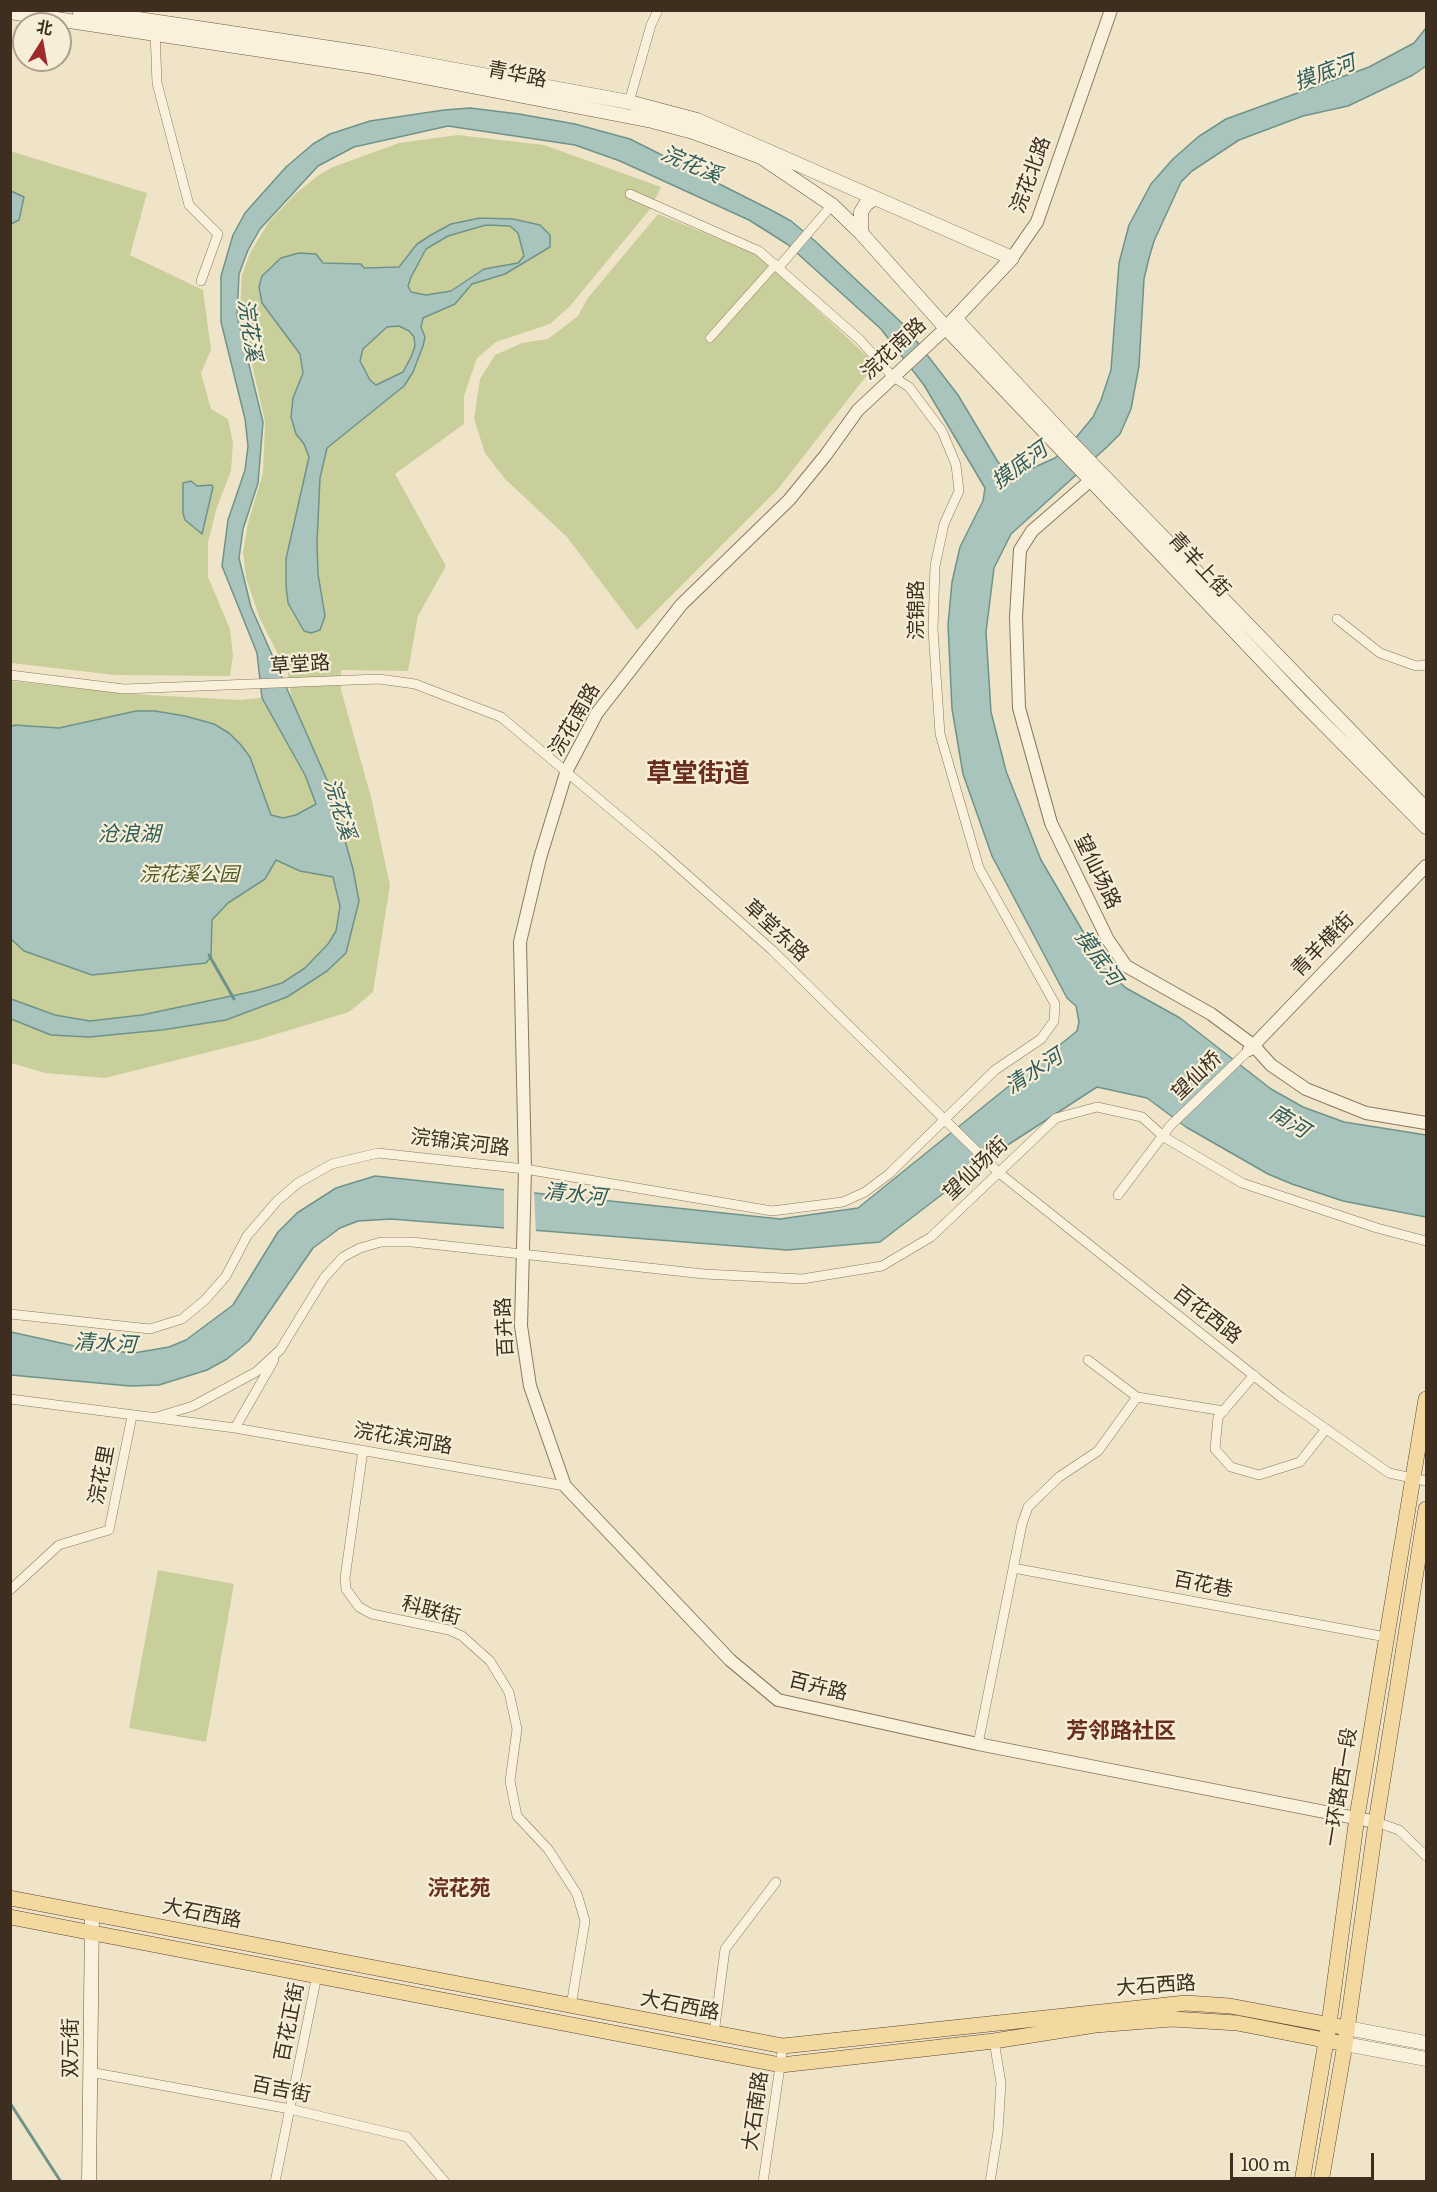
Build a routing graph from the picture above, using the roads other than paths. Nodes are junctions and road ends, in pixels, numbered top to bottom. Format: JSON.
{"nodes":[{"id":1,"x":79,"y":10,"type":"edge"},
{"id":2,"x":658,"y":10,"type":"edge"},
{"id":3,"x":1111,"y":10,"type":"edge"},
{"id":4,"x":10,"y":12,"type":"edge"},
{"id":5,"x":155,"y":32,"type":"junction"},
{"id":6,"x":629,"y":102,"type":"junction"},
{"id":7,"x":630,"y":194,"type":"dead end"},
{"id":8,"x":875,"y":198,"type":"junction"},
{"id":9,"x":832,"y":206,"type":"junction"},
{"id":10,"x":861,"y":233,"type":"junction"},
{"id":11,"x":1012,"y":258,"type":"junction"},
{"id":12,"x":777,"y":265,"type":"junction"},
{"id":13,"x":201,"y":281,"type":"dead end"},
{"id":14,"x":950,"y":323,"type":"junction"},
{"id":15,"x":710,"y":338,"type":"dead end"},
{"id":16,"x":892,"y":376,"type":"junction"},
{"id":17,"x":1092,"y":474,"type":"junction"},
{"id":18,"x":1337,"y":619,"type":"dead end"},
{"id":19,"x":1426,"y":665,"type":"edge"},
{"id":20,"x":10,"y":675,"type":"edge"},
{"id":21,"x":567,"y":770,"type":"junction"},
{"id":22,"x":1426,"y":809,"type":"edge"},
{"id":23,"x":1426,"y":827,"type":"edge"},
{"id":24,"x":1426,"y":866,"type":"edge"},
{"id":25,"x":1251,"y":1048,"type":"junction"},
{"id":26,"x":943,"y":1119,"type":"junction"},
{"id":27,"x":1426,"y":1123,"type":"edge"},
{"id":28,"x":1164,"y":1137,"type":"junction"},
{"id":29,"x":989,"y":1164,"type":"joint"},
{"id":30,"x":525,"y":1169,"type":"junction"},
{"id":31,"x":998,"y":1172,"type":"junction"},
{"id":32,"x":1118,"y":1195,"type":"dead end"},
{"id":33,"x":1426,"y":1241,"type":"edge"},
{"id":34,"x":524,"y":1256,"type":"junction"},
{"id":35,"x":10,"y":1314,"type":"edge"},
{"id":36,"x":280,"y":1350,"type":"junction"},
{"id":37,"x":1088,"y":1360,"type":"dead end"},
{"id":38,"x":1254,"y":1375,"type":"junction"},
{"id":39,"x":1137,"y":1397,"type":"junction"},
{"id":40,"x":10,"y":1399,"type":"edge"},
{"id":41,"x":1426,"y":1399,"type":"edge"},
{"id":42,"x":1224,"y":1411,"type":"junction"},
{"id":43,"x":132,"y":1416,"type":"junction"},
{"id":44,"x":157,"y":1417,"type":"junction"},
{"id":45,"x":235,"y":1428,"type":"junction"},
{"id":46,"x":1326,"y":1430,"type":"junction"},
{"id":47,"x":363,"y":1450,"type":"junction"},
{"id":48,"x":1420,"y":1479,"type":"edge"},
{"id":49,"x":565,"y":1486,"type":"junction"},
{"id":50,"x":1426,"y":1509,"type":"edge"},
{"id":51,"x":1013,"y":1568,"type":"junction"},
{"id":52,"x":10,"y":1590,"type":"edge"},
{"id":53,"x":1386,"y":1637,"type":"junction"},
{"id":54,"x":978,"y":1744,"type":"junction"},
{"id":55,"x":1357,"y":1817,"type":"junction"},
{"id":56,"x":1376,"y":1822,"type":"junction"},
{"id":57,"x":1426,"y":1856,"type":"edge"},
{"id":58,"x":776,"y":1882,"type":"dead end"},
{"id":59,"x":10,"y":1898,"type":"edge"},
{"id":60,"x":92,"y":1914,"type":"junction"},
{"id":61,"x":10,"y":1917,"type":"edge"},
{"id":62,"x":91,"y":1933,"type":"junction"},
{"id":63,"x":317,"y":1975,"type":"junction"},
{"id":64,"x":571,"y":2006,"type":"junction"},
{"id":65,"x":1329,"y":2024,"type":"junction"},
{"id":66,"x":1347,"y":2028,"type":"junction"},
{"id":67,"x":714,"y":2034,"type":"junction"},
{"id":68,"x":1326,"y":2040,"type":"junction"},
{"id":69,"x":994,"y":2041,"type":"junction"},
{"id":70,"x":1426,"y":2043,"type":"edge"},
{"id":71,"x":1345,"y":2044,"type":"junction"},
{"id":72,"x":783,"y":2046,"type":"junction"},
{"id":73,"x":1426,"y":2059,"type":"edge"},
{"id":74,"x":781,"y":2065,"type":"junction"},
{"id":75,"x":90,"y":2072,"type":"junction"},
{"id":76,"x":290,"y":2109,"type":"junction"},
{"id":77,"x":89,"y":2181,"type":"edge"},
{"id":78,"x":275,"y":2181,"type":"edge"},
{"id":79,"x":445,"y":2181,"type":"edge"},
{"id":80,"x":764,"y":2181,"type":"edge"},
{"id":81,"x":990,"y":2181,"type":"edge"},
{"id":82,"x":1302,"y":2181,"type":"edge"},
{"id":83,"x":1321,"y":2181,"type":"edge"}],
"edges":[{"from":1,"to":6,"type":"main road","name":"青华路"},
{"from":2,"to":6,"type":"street"},
{"from":3,"to":11,"type":"street","name":"浣花北路"},
{"from":4,"to":5,"type":"main road","name":"青华路"},
{"from":5,"to":9,"type":"main road","name":"青华路"},
{"from":5,"to":13,"type":"street"},
{"from":6,"to":8,"type":"main road","name":"青华路"},
{"from":7,"to":12,"type":"street","name":"浣锦路"},
{"from":8,"to":10,"type":"main road"},
{"from":8,"to":11,"type":"main road","name":"青华路"},
{"from":9,"to":10,"type":"main road","name":"青华路"},
{"from":9,"to":12,"type":"street"},
{"from":10,"to":14,"type":"main road","name":"青华路"},
{"from":11,"to":14,"type":"main road","name":"浣花北路"},
{"from":12,"to":15,"type":"street"},
{"from":12,"to":16,"type":"street","name":"浣锦路"},
{"from":14,"to":16,"type":"street","name":"浣花南路"},
{"from":14,"to":17,"type":"main road","name":"青羊上街"},
{"from":16,"to":21,"type":"street","name":"浣花南路"},
{"from":16,"to":26,"type":"street","name":"浣锦路"},
{"from":17,"to":22,"type":"main road","name":"青羊上街"},
{"from":17,"to":23,"type":"main road","name":"青羊上街"},
{"from":17,"to":25,"type":"street","name":"望仙场路"},
{"from":18,"to":19,"type":"street"},
{"from":20,"to":21,"type":"street","name":"草堂路"},
{"from":21,"to":26,"type":"street","name":"草堂东路"},
{"from":21,"to":30,"type":"street","name":"浣花南路"},
{"from":24,"to":25,"type":"street","name":"青羊横街"},
{"from":25,"to":27,"type":"street","name":"望仙场路"},
{"from":25,"to":28,"type":"street","name":"望仙桥"},
{"from":26,"to":29,"type":"street","name":"草堂东路"},
{"from":26,"to":30,"type":"street","name":"浣锦滨河路"},
{"from":28,"to":31,"type":"street","name":"望仙场街"},
{"from":28,"to":32,"type":"street","name":"望仙桥"},
{"from":28,"to":33,"type":"street","name":"望仙场街"},
{"from":29,"to":31,"type":"street","name":"百花西路"},
{"from":30,"to":34,"type":"street","name":"浣花南路"},
{"from":30,"to":35,"type":"street","name":"浣锦滨河路"},
{"from":31,"to":34,"type":"street","name":"望仙场街"},
{"from":31,"to":38,"type":"street","name":"百花西路"},
{"from":34,"to":36,"type":"street","name":"浣花滨河路"},
{"from":34,"to":49,"type":"street","name":"百卉路"},
{"from":36,"to":44,"type":"street","name":"浣花滨河路"},
{"from":36,"to":45,"type":"street","name":"浣花滨河路"},
{"from":37,"to":39,"type":"street"},
{"from":38,"to":42,"type":"street"},
{"from":38,"to":46,"type":"street","name":"百花西路"},
{"from":39,"to":42,"type":"street"},
{"from":39,"to":51,"type":"street"},
{"from":40,"to":43,"type":"street","name":"浣花滨河路"},
{"from":41,"to":48,"type":"main road","name":"一环路西一段"},
{"from":42,"to":46,"type":"street"},
{"from":43,"to":44,"type":"street","name":"浣花滨河路"},
{"from":43,"to":52,"type":"street","name":"浣花里"},
{"from":44,"to":45,"type":"street","name":"浣花滨河路"},
{"from":45,"to":47,"type":"street","name":"浣花滨河路"},
{"from":46,"to":48,"type":"street","name":"百花西路"},
{"from":47,"to":49,"type":"street","name":"浣花滨河路"},
{"from":47,"to":64,"type":"street","name":"科联街"},
{"from":48,"to":53,"type":"main road","name":"一环路西一段"},
{"from":49,"to":54,"type":"street","name":"百卉路"},
{"from":50,"to":56,"type":"main road","name":"一环路西一段"},
{"from":51,"to":53,"type":"street","name":"百花巷"},
{"from":51,"to":54,"type":"street"},
{"from":53,"to":55,"type":"main road","name":"一环路西一段"},
{"from":54,"to":55,"type":"street","name":"百卉路"},
{"from":55,"to":56,"type":"street","name":"百卉路"},
{"from":55,"to":65,"type":"main road","name":"一环路西一段"},
{"from":56,"to":57,"type":"street"},
{"from":56,"to":66,"type":"main road","name":"一环路西一段"},
{"from":58,"to":67,"type":"street"},
{"from":59,"to":60,"type":"main road","name":"大石西路"},
{"from":60,"to":62,"type":"main road","name":"双元街"},
{"from":60,"to":64,"type":"main road","name":"大石西路"},
{"from":61,"to":62,"type":"main road","name":"大石西路"},
{"from":62,"to":63,"type":"main road","name":"大石西路"},
{"from":62,"to":75,"type":"main road","name":"双元街"},
{"from":63,"to":74,"type":"main road","name":"大石西路"},
{"from":63,"to":76,"type":"street","name":"百花正街"},
{"from":64,"to":67,"type":"main road","name":"大石西路"},
{"from":65,"to":66,"type":"main road","name":"大石西路"},
{"from":65,"to":68,"type":"main road","name":"一环路西一段"},
{"from":65,"to":72,"type":"main road","name":"大石西路"},
{"from":66,"to":70,"type":"main road"},
{"from":66,"to":71,"type":"main road","name":"一环路西一段"},
{"from":67,"to":72,"type":"main road","name":"大石西路"},
{"from":68,"to":69,"type":"main road","name":"大石西路"},
{"from":68,"to":71,"type":"main road","name":"大石西路"},
{"from":68,"to":82,"type":"main road","name":"一环路西一段"},
{"from":69,"to":74,"type":"main road","name":"大石西路"},
{"from":69,"to":81,"type":"street"},
{"from":71,"to":73,"type":"main road"},
{"from":71,"to":83,"type":"main road","name":"一环路西一段"},
{"from":72,"to":74,"type":"street","name":"大石南路"},
{"from":74,"to":80,"type":"street","name":"大石南路"},
{"from":75,"to":76,"type":"street","name":"百吉街"},
{"from":75,"to":77,"type":"main road","name":"双元街"},
{"from":76,"to":78,"type":"street","name":"百花正街"},
{"from":76,"to":79,"type":"street","name":"百吉街"}]}
